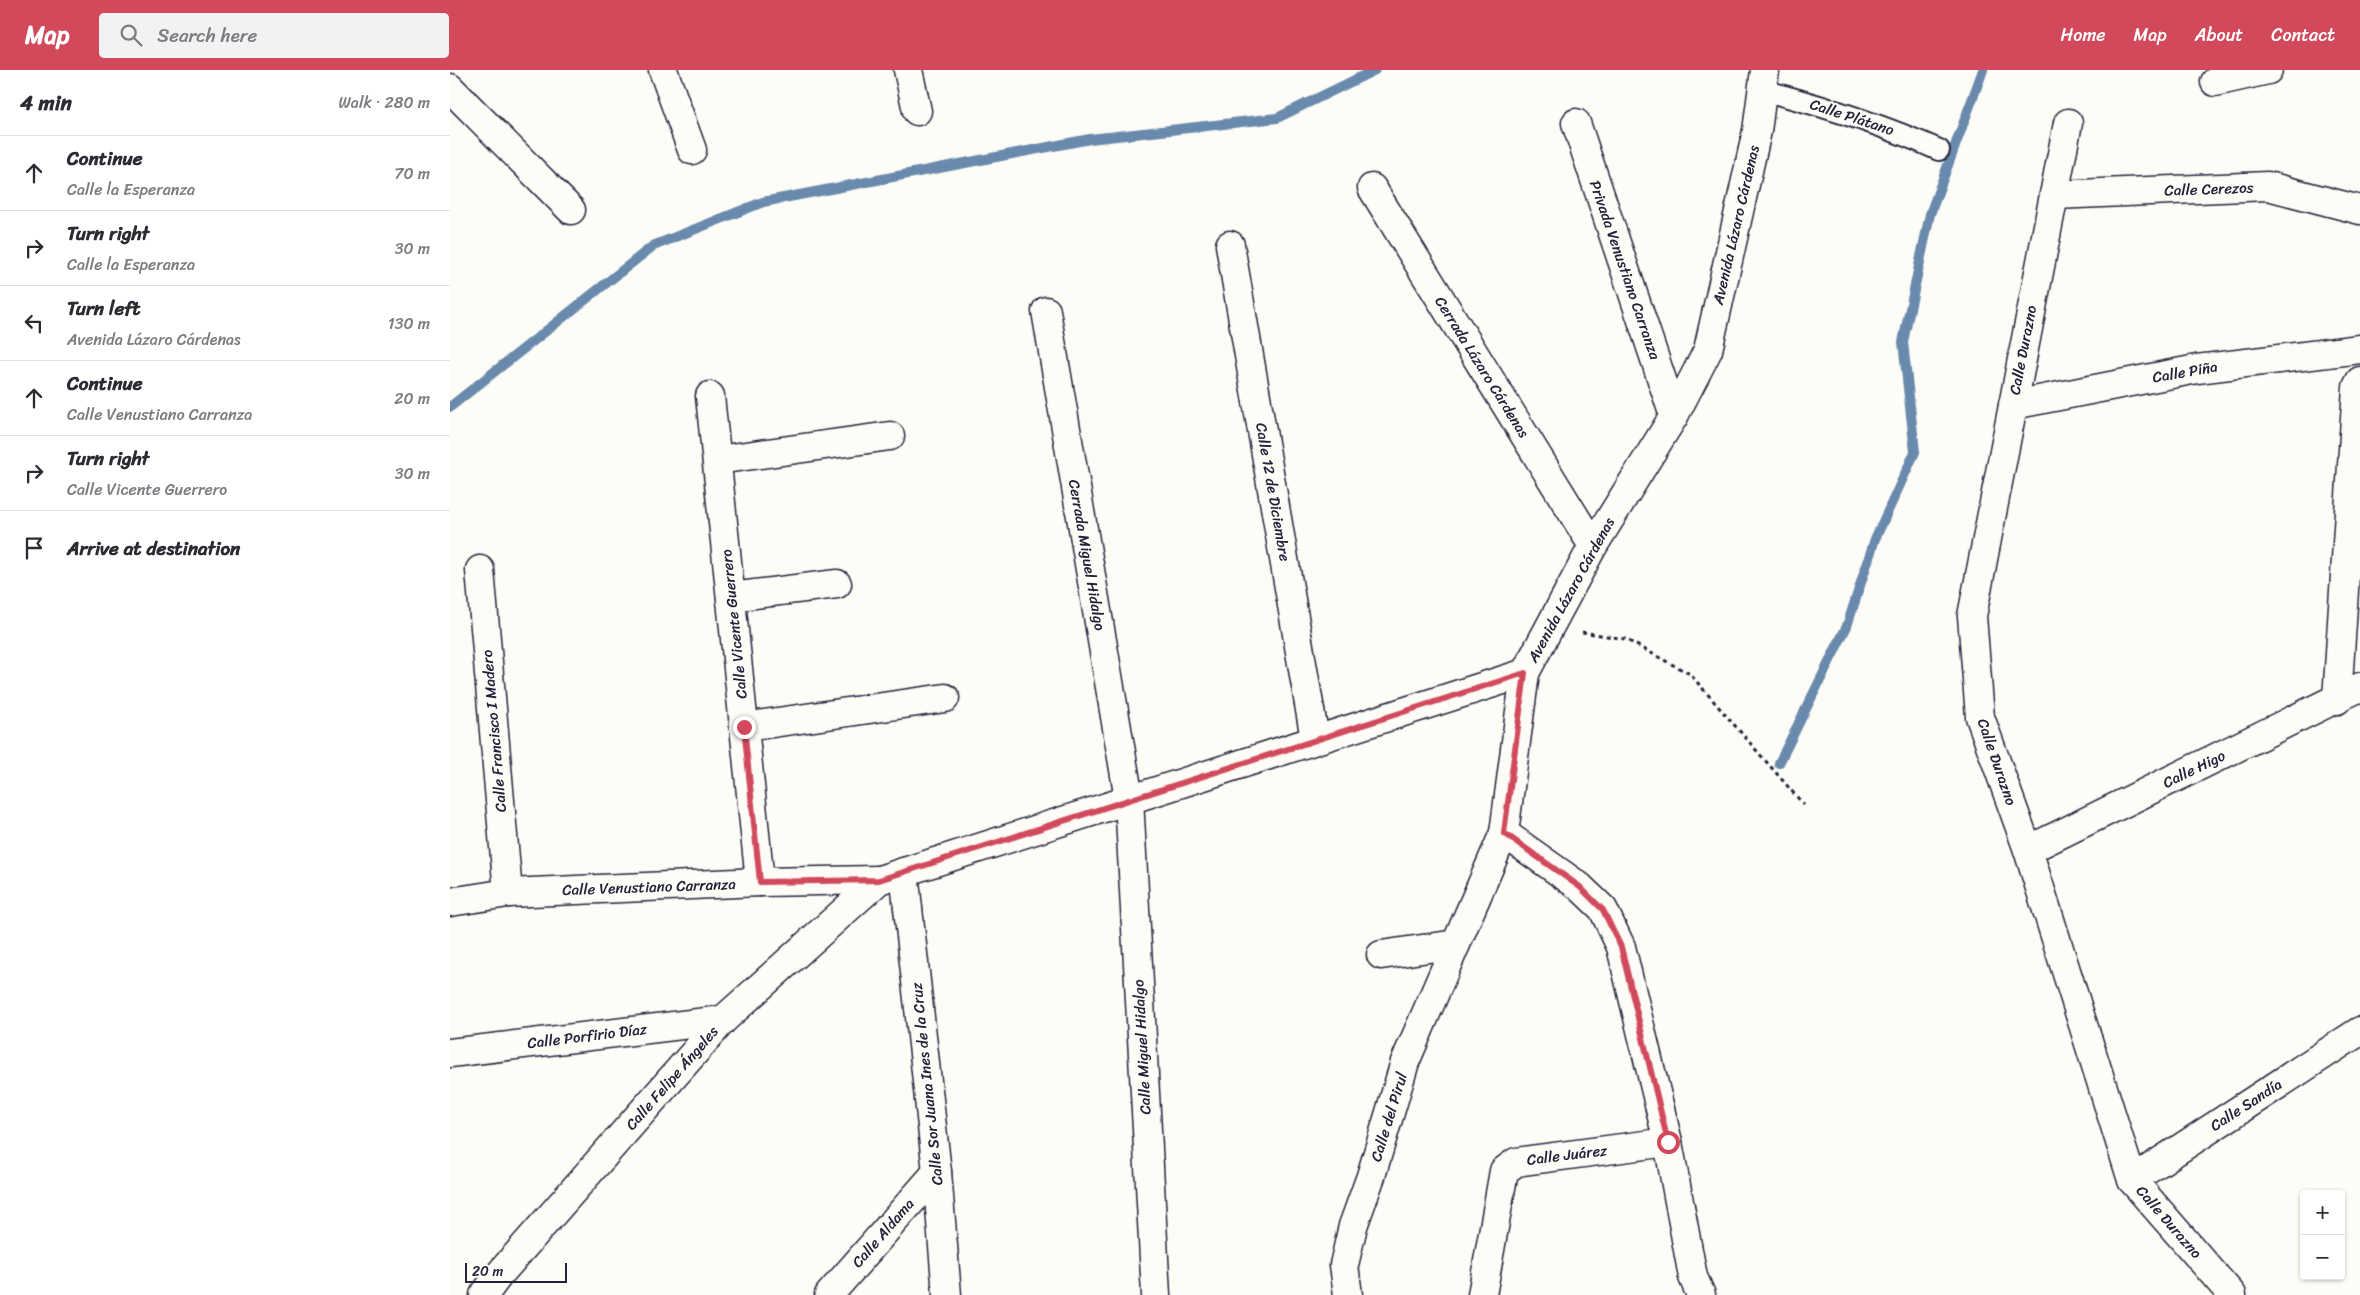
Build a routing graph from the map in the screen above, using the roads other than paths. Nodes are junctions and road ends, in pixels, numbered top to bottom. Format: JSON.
{"nodes":[{"id":1,"x":663,"y":70,"type":"edge"},
{"id":2,"x":908,"y":70,"type":"edge"},
{"id":3,"x":2268,"y":70,"type":"edge"},
{"id":4,"x":1763,"y":80,"type":"edge"},
{"id":5,"x":2215,"y":82,"type":"dead end"},
{"id":6,"x":450,"y":88,"type":"edge"},
{"id":7,"x":917,"y":111,"type":"dead end"},
{"id":8,"x":1576,"y":123,"type":"dead end"},
{"id":9,"x":2068,"y":123,"type":"dead end"},
{"id":10,"x":692,"y":150,"type":"dead end"},
{"id":11,"x":1939,"y":150,"type":"dead end"},
{"id":12,"x":1372,"y":188,"type":"dead end"},
{"id":13,"x":2054,"y":195,"type":"junction"},
{"id":14,"x":571,"y":210,"type":"dead end"},
{"id":15,"x":2360,"y":210,"type":"edge"},
{"id":16,"x":1230,"y":245,"type":"dead end"},
{"id":17,"x":1046,"y":311,"type":"dead end"},
{"id":18,"x":2360,"y":349,"type":"edge"},
{"id":19,"x":2360,"y":381,"type":"edge"},
{"id":20,"x":710,"y":396,"type":"dead end"},
{"id":21,"x":2013,"y":405,"type":"junction"},
{"id":22,"x":1674,"y":416,"type":"junction"},
{"id":23,"x":890,"y":436,"type":"dead end"},
{"id":24,"x":717,"y":460,"type":"junction"},
{"id":25,"x":1593,"y":546,"type":"junction"},
{"id":26,"x":480,"y":570,"type":"dead end"},
{"id":27,"x":837,"y":584,"type":"dead end"},
{"id":28,"x":731,"y":597,"type":"junction"},
{"id":29,"x":1525,"y":673,"type":"junction"},
{"id":30,"x":2349,"y":694,"type":"edge"},
{"id":31,"x":944,"y":698,"type":"dead end"},
{"id":32,"x":744,"y":727,"type":"junction"},
{"id":33,"x":1316,"y":739,"type":"junction"},
{"id":34,"x":1129,"y":799,"type":"junction"},
{"id":35,"x":1504,"y":833,"type":"junction"},
{"id":36,"x":2028,"y":850,"type":"junction"},
{"id":37,"x":892,"y":876,"type":"junction"},
{"id":38,"x":760,"y":882,"type":"junction"},
{"id":39,"x":508,"y":893,"type":"junction"},
{"id":40,"x":450,"y":902,"type":"edge"},
{"id":41,"x":1456,"y":944,"type":"junction"},
{"id":42,"x":1381,"y":955,"type":"dead end"},
{"id":43,"x":723,"y":1020,"type":"junction"},
{"id":44,"x":2360,"y":1030,"type":"edge"},
{"id":45,"x":450,"y":1053,"type":"edge"},
{"id":46,"x":1668,"y":1142,"type":"junction"},
{"id":47,"x":937,"y":1172,"type":"junction"},
{"id":48,"x":2132,"y":1180,"type":"junction"},
{"id":49,"x":484,"y":1295,"type":"edge"},
{"id":50,"x":829,"y":1295,"type":"edge"},
{"id":51,"x":947,"y":1295,"type":"edge"},
{"id":52,"x":1156,"y":1295,"type":"edge"},
{"id":53,"x":1348,"y":1295,"type":"edge"},
{"id":54,"x":1482,"y":1295,"type":"edge"},
{"id":55,"x":1701,"y":1295,"type":"edge"},
{"id":56,"x":2232,"y":1295,"type":"edge"}],
"edges":[{"from":1,"to":10,"type":"street"},
{"from":2,"to":7,"type":"street"},
{"from":3,"to":5,"type":"street"},
{"from":4,"to":11,"type":"street","name":"Calle Plátano"},
{"from":4,"to":22,"type":"street","name":"Avenida Lázaro Cárdenas"},
{"from":6,"to":14,"type":"street"},
{"from":8,"to":22,"type":"street","name":"Privada Venustiano Carranza"},
{"from":9,"to":13,"type":"street","name":"Calle Durazno"},
{"from":12,"to":25,"type":"street","name":"Cerrada Lázaro Cárdenas"},
{"from":13,"to":15,"type":"street","name":"Calle Cerezos"},
{"from":13,"to":21,"type":"street","name":"Calle Durazno"},
{"from":16,"to":33,"type":"street","name":"Calle 12 de Diciembre"},
{"from":17,"to":34,"type":"street","name":"Cerrada Miguel Hidalgo"},
{"from":18,"to":21,"type":"street","name":"Calle Piña"},
{"from":19,"to":30,"type":"street"},
{"from":20,"to":24,"type":"street","name":"Calle Vicente Guerrero"},
{"from":21,"to":36,"type":"street","name":"Calle Durazno"},
{"from":22,"to":25,"type":"street","name":"Avenida Lázaro Cárdenas"},
{"from":23,"to":24,"type":"street"},
{"from":24,"to":28,"type":"street","name":"Calle Vicente Guerrero"},
{"from":25,"to":29,"type":"street","name":"Avenida Lázaro Cárdenas"},
{"from":26,"to":39,"type":"street","name":"Calle Francisco I Madero"},
{"from":27,"to":28,"type":"street"},
{"from":28,"to":32,"type":"street","name":"Calle Vicente Guerrero"},
{"from":29,"to":33,"type":"street","name":"Avenida Lázaro Cárdenas"},
{"from":29,"to":35,"type":"street","name":"Calle del Pirul"},
{"from":30,"to":36,"type":"street","name":"Calle Higo"},
{"from":31,"to":32,"type":"street"},
{"from":32,"to":38,"type":"street","name":"Calle Vicente Guerrero"},
{"from":33,"to":34,"type":"street","name":"Avenida Lázaro Cárdenas"},
{"from":34,"to":37,"type":"street","name":"Avenida Lázaro Cárdenas"},
{"from":34,"to":52,"type":"street","name":"Calle Miguel Hidalgo"},
{"from":35,"to":41,"type":"street","name":"Calle del Pirul"},
{"from":35,"to":46,"type":"street"},
{"from":36,"to":48,"type":"street","name":"Calle Durazno"},
{"from":37,"to":38,"type":"street","name":"Calle Venustiano Carranza"},
{"from":37,"to":43,"type":"street","name":"Calle Felipe Ángeles"},
{"from":37,"to":47,"type":"street","name":"Calle Sor Juana Ines de la Cruz"},
{"from":38,"to":39,"type":"street","name":"Calle Venustiano Carranza"},
{"from":39,"to":40,"type":"street","name":"Calle Venustiano Carranza"},
{"from":41,"to":42,"type":"street"},
{"from":41,"to":53,"type":"street","name":"Calle del Pirul"},
{"from":43,"to":45,"type":"street","name":"Calle Porfirio Díaz"},
{"from":43,"to":49,"type":"street","name":"Calle Felipe Ángeles"},
{"from":44,"to":48,"type":"street","name":"Calle Sandía"},
{"from":46,"to":54,"type":"street","name":"Calle Juárez"},
{"from":46,"to":55,"type":"street"},
{"from":47,"to":50,"type":"street","name":"Calle Aldama"},
{"from":47,"to":51,"type":"street","name":"Calle Sor Juana Ines de la Cruz"},
{"from":48,"to":56,"type":"street","name":"Calle Durazno"}]}
